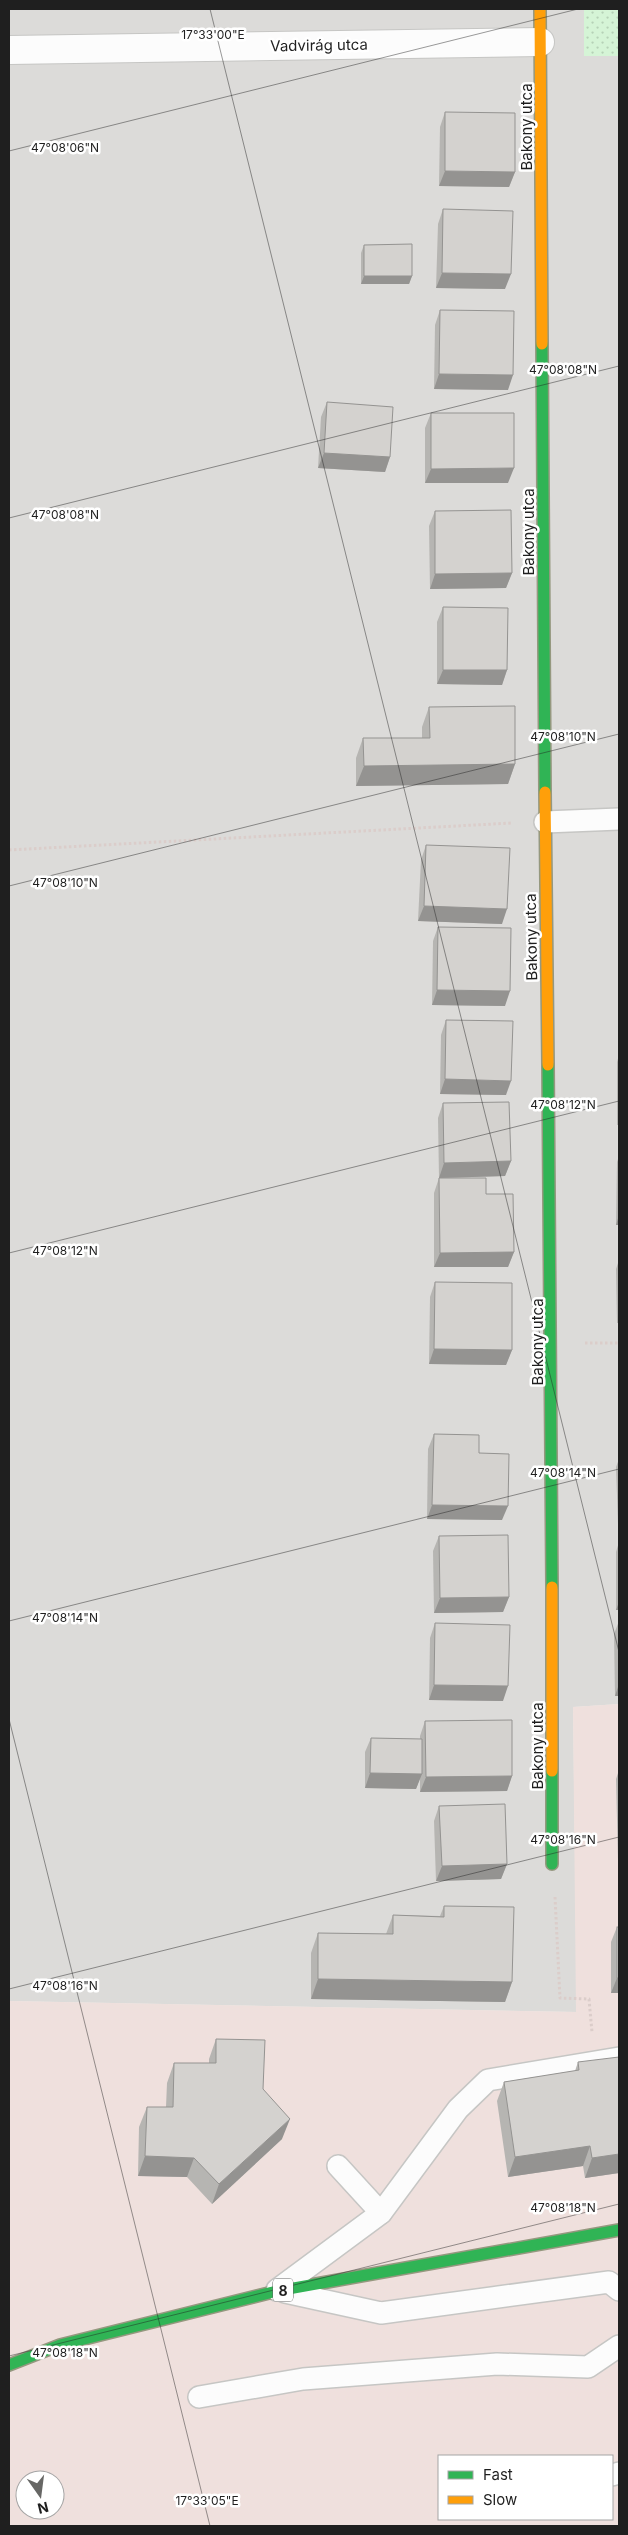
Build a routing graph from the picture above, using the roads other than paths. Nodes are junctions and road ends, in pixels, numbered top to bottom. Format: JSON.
{"nodes":[{"id":1,"x":540,"y":9,"type":"edge"},
{"id":2,"x":540,"y":42,"type":"junction"},
{"id":3,"x":9,"y":50,"type":"edge"},
{"id":4,"x":619,"y":819,"type":"edge"},
{"id":5,"x":545,"y":822,"type":"junction"},
{"id":6,"x":552,"y":1864,"type":"road end"},
{"id":7,"x":619,"y":2058,"type":"edge"},
{"id":8,"x":338,"y":2166,"type":"dead end"},
{"id":9,"x":381,"y":2213,"type":"junction"},
{"id":10,"x":619,"y":2230,"type":"edge"},
{"id":11,"x":277,"y":2290,"type":"junction"},
{"id":12,"x":619,"y":2290,"type":"edge"},
{"id":13,"x":619,"y":2346,"type":"edge"},
{"id":14,"x":9,"y":2365,"type":"edge"},
{"id":15,"x":198,"y":2397,"type":"dead end"}],
"edges":[{"from":1,"to":2,"type":"street","name":"Bakony utca"},
{"from":2,"to":3,"type":"street","name":"Vadvirág utca"},
{"from":2,"to":5,"type":"street","name":"Bakony utca"},
{"from":4,"to":5,"type":"lane"},
{"from":5,"to":6,"type":"street","name":"Bakony utca"},
{"from":7,"to":9,"type":"lane"},
{"from":8,"to":9,"type":"lane"},
{"from":9,"to":11,"type":"lane"},
{"from":10,"to":11,"type":"street","number":"8"},
{"from":11,"to":12,"type":"lane"},
{"from":11,"to":14,"type":"street","number":"8"},
{"from":13,"to":15,"type":"lane"}]}
